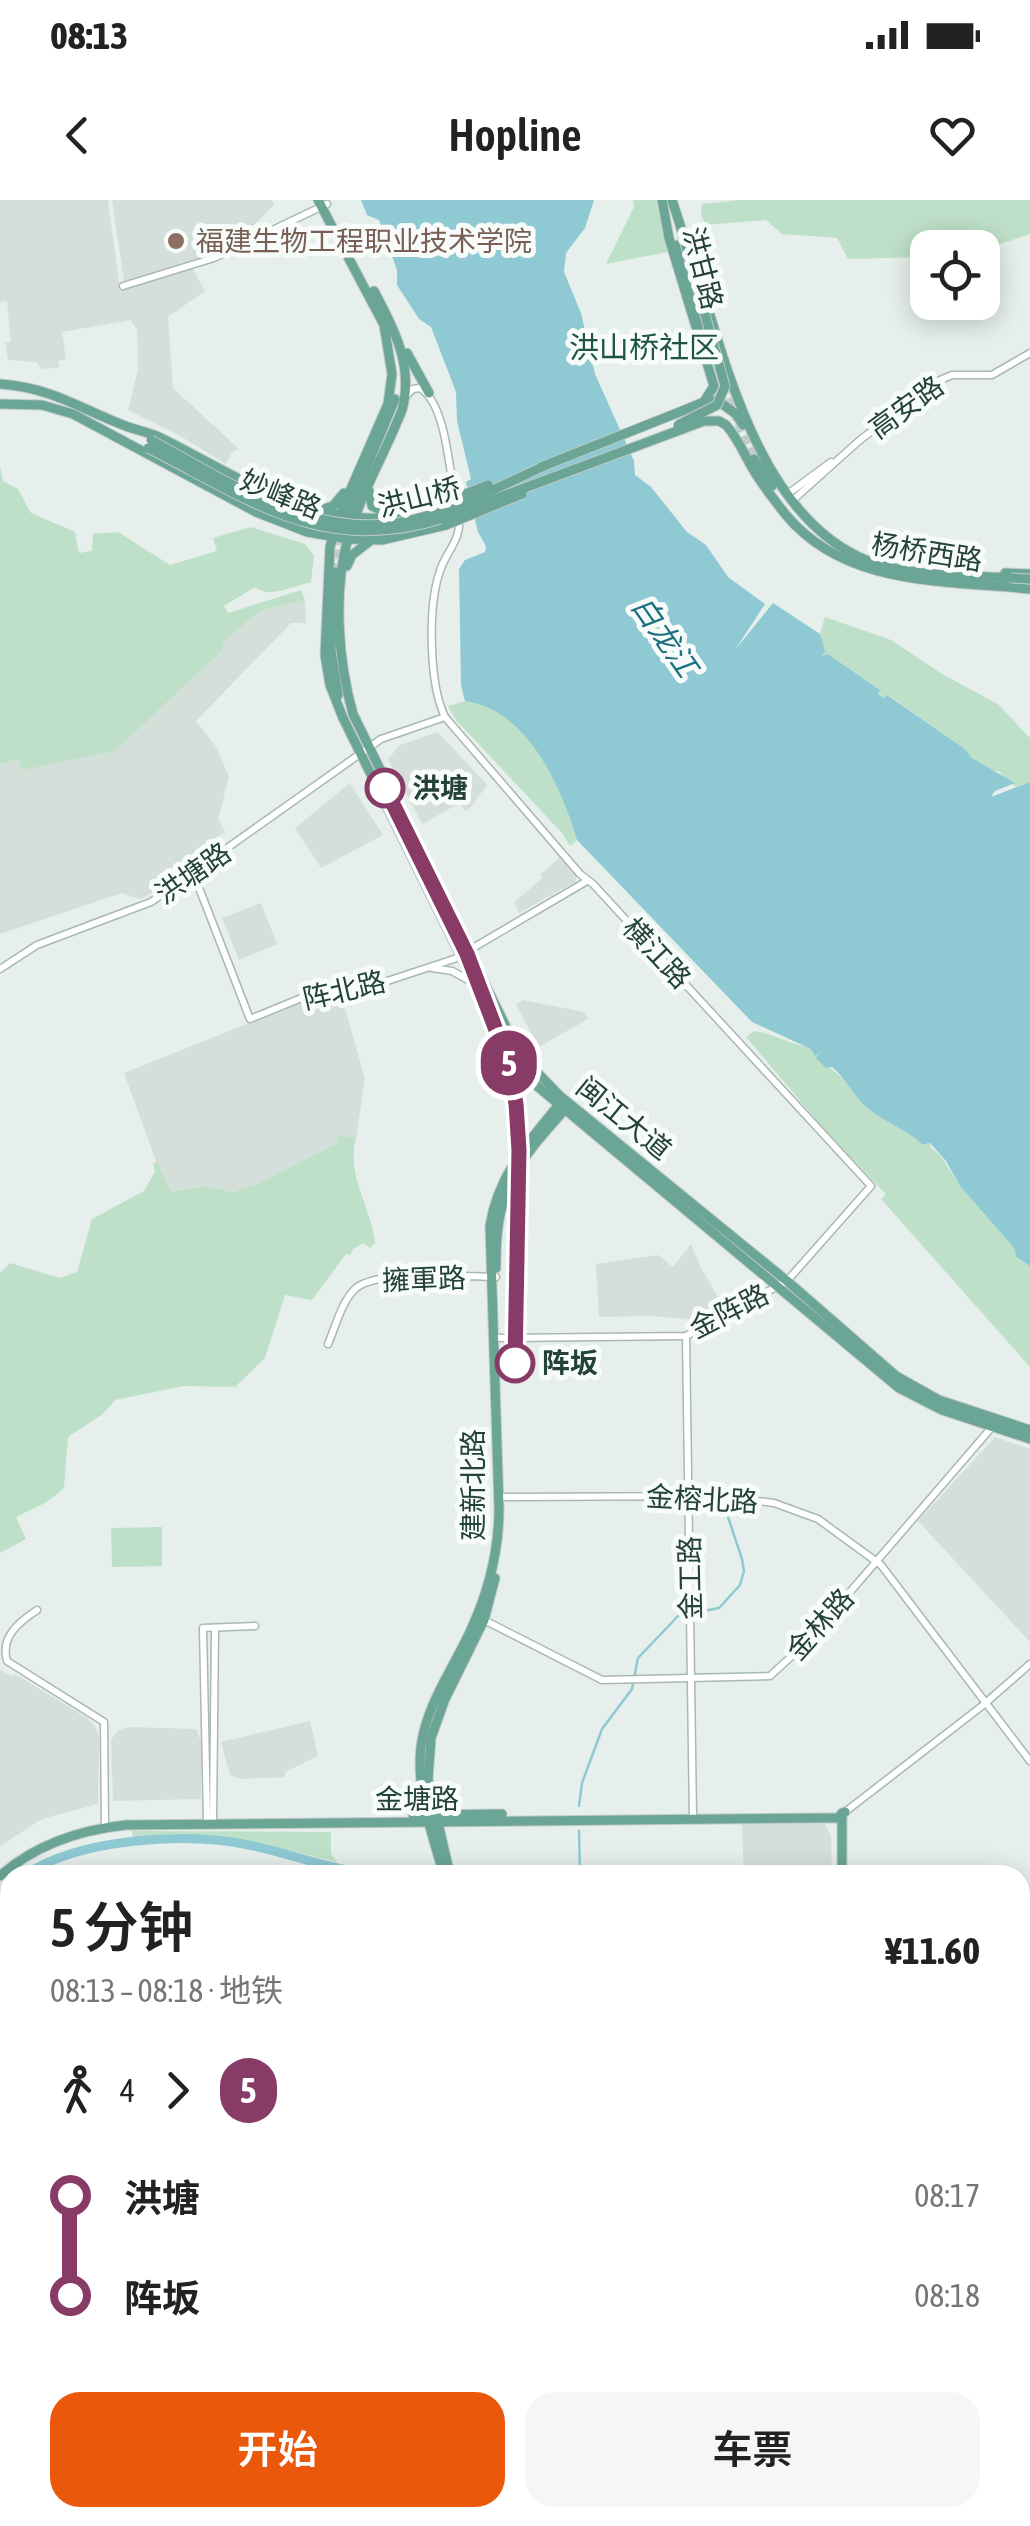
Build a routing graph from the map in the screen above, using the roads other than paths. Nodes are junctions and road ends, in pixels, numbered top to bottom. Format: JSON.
{"nodes":[{"id":1,"x":662,"y":200,"type":"edge"},
{"id":2,"x":672,"y":200,"type":"edge"},
{"id":3,"x":323,"y":203,"type":"edge"},
{"id":4,"x":668,"y":219,"type":"junction"},
{"id":5,"x":680,"y":225,"type":"junction"},
{"id":6,"x":123,"y":286,"type":"dead end"},
{"id":7,"x":389,"y":329,"type":"junction"},
{"id":8,"x":709,"y":346,"type":"dead end"},
{"id":9,"x":1030,"y":352,"type":"edge"},
{"id":10,"x":712,"y":377,"type":"junction"},
{"id":11,"x":730,"y":379,"type":"junction"},
{"id":12,"x":0,"y":384,"type":"edge"},
{"id":13,"x":429,"y":393,"type":"junction"},
{"id":14,"x":405,"y":399,"type":"junction"},
{"id":15,"x":704,"y":402,"type":"junction"},
{"id":16,"x":0,"y":404,"type":"edge"},
{"id":17,"x":87,"y":420,"type":"junction"},
{"id":18,"x":704,"y":421,"type":"joint"},
{"id":19,"x":123,"y":426,"type":"junction"},
{"id":20,"x":149,"y":444,"type":"junction"},
{"id":21,"x":636,"y":447,"type":"junction"},
{"id":22,"x":758,"y":455,"type":"junction"},
{"id":23,"x":362,"y":460,"type":"junction"},
{"id":24,"x":542,"y":467,"type":"junction"},
{"id":25,"x":376,"y":471,"type":"junction"},
{"id":26,"x":555,"y":478,"type":"junction"},
{"id":27,"x":791,"y":496,"type":"junction"},
{"id":28,"x":415,"y":510,"type":"junction"},
{"id":29,"x":315,"y":512,"type":"junction"},
{"id":30,"x":348,"y":515,"type":"junction"},
{"id":31,"x":332,"y":537,"type":"junction"},
{"id":32,"x":348,"y":539,"type":"junction"},
{"id":33,"x":370,"y":541,"type":"junction"},
{"id":34,"x":839,"y":556,"type":"junction"},
{"id":35,"x":952,"y":574,"type":"junction"},
{"id":36,"x":1030,"y":577,"type":"edge"},
{"id":37,"x":342,"y":588,"type":"junction"},
{"id":38,"x":1030,"y":589,"type":"edge"},
{"id":39,"x":353,"y":714,"type":"junction"},
{"id":40,"x":445,"y":717,"type":"junction"},
{"id":41,"x":349,"y":731,"type":"junction"},
{"id":42,"x":365,"y":750,"type":"junction"},
{"id":43,"x":194,"y":875,"type":"junction"},
{"id":44,"x":588,"y":881,"type":"junction"},
{"id":45,"x":466,"y":954,"type":"junction"},
{"id":46,"x":0,"y":968,"type":"edge"},
{"id":47,"x":426,"y":968,"type":"junction"},
{"id":48,"x":477,"y":986,"type":"junction"},
{"id":49,"x":564,"y":1105,"type":"junction"},
{"id":50,"x":494,"y":1277,"type":"junction"},
{"id":51,"x":784,"y":1283,"type":"junction"},
{"id":52,"x":686,"y":1336,"type":"junction"},
{"id":53,"x":498,"y":1338,"type":"junction"},
{"id":54,"x":328,"y":1344,"type":"dead end"},
{"id":55,"x":992,"y":1427,"type":"junction"},
{"id":56,"x":1030,"y":1430,"type":"edge"},
{"id":57,"x":1030,"y":1439,"type":"edge"},
{"id":58,"x":689,"y":1496,"type":"junction"},
{"id":59,"x":501,"y":1497,"type":"junction"},
{"id":60,"x":877,"y":1561,"type":"junction"},
{"id":61,"x":37,"y":1610,"type":"dead end"},
{"id":62,"x":480,"y":1618,"type":"junction"},
{"id":63,"x":255,"y":1626,"type":"dead end"},
{"id":64,"x":215,"y":1628,"type":"junction"},
{"id":65,"x":1030,"y":1664,"type":"edge"},
{"id":66,"x":691,"y":1680,"type":"junction"},
{"id":67,"x":988,"y":1702,"type":"junction"},
{"id":68,"x":1030,"y":1761,"type":"edge"},
{"id":69,"x":840,"y":1814,"type":"junction"},
{"id":70,"x":693,"y":1816,"type":"junction"},
{"id":71,"x":432,"y":1818,"type":"junction"},
{"id":72,"x":210,"y":1819,"type":"junction"},
{"id":73,"x":105,"y":1825,"type":"junction"},
{"id":74,"x":12,"y":1865,"type":"edge"},
{"id":75,"x":444,"y":1865,"type":"edge"},
{"id":76,"x":840,"y":1865,"type":"edge"}],
"edges":[{"from":1,"to":4,"type":"main road","name":"洪甘路"},
{"from":2,"to":5,"type":"main road","name":"洪甘路"},
{"from":3,"to":6,"type":"street"},
{"from":3,"to":7,"type":"main road"},
{"from":4,"to":8,"type":"main road"},
{"from":4,"to":10,"type":"main road","name":"洪甘路"},
{"from":5,"to":11,"type":"main road","name":"洪甘路"},
{"from":5,"to":21,"type":"main road","bridge":true},
{"from":7,"to":13,"type":"main road"},
{"from":7,"to":14,"type":"main road"},
{"from":7,"to":23,"type":"main road"},
{"from":7,"to":30,"type":"main road"},
{"from":9,"to":27,"type":"street","name":"高安路"},
{"from":10,"to":11,"type":"main road"},
{"from":10,"to":15,"type":"main road"},
{"from":11,"to":22,"type":"main road","name":"洪甘路"},
{"from":12,"to":19,"type":"main road","name":"妙峰路"},
{"from":13,"to":14,"type":"street"},
{"from":13,"to":40,"type":"street"},
{"from":14,"to":25,"type":"main road"},
{"from":15,"to":22,"type":"main road"},
{"from":15,"to":24,"type":"main road","name":"洪山桥","bridge":true},
{"from":16,"to":17,"type":"main road","name":"妙峰路"},
{"from":17,"to":20,"type":"main road"},
{"from":17,"to":31,"type":"main road","name":"妙峰路"},
{"from":18,"to":21,"type":"main road","name":"洪山桥","bridge":true},
{"from":18,"to":34,"type":"main road","name":"杨桥西路"},
{"from":19,"to":20,"type":"main road"},
{"from":19,"to":29,"type":"main road","name":"妙峰路"},
{"from":20,"to":24,"type":"main road","bridge":true},
{"from":20,"to":26,"type":"main road","name":"洪山桥","bridge":true},
{"from":21,"to":26,"type":"main road","name":"洪山桥","bridge":true},
{"from":22,"to":27,"type":"main road","name":"杨桥西路"},
{"from":22,"to":34,"type":"main road"},
{"from":23,"to":29,"type":"main road"},
{"from":23,"to":30,"type":"main road"},
{"from":24,"to":28,"type":"main road","name":"洪山桥","bridge":true},
{"from":25,"to":28,"type":"main road"},
{"from":25,"to":30,"type":"main road"},
{"from":26,"to":33,"type":"main road","name":"妙峰路","bridge":true},
{"from":27,"to":35,"type":"main road","name":"杨桥西路"},
{"from":28,"to":30,"type":"main road","name":"妙峰路"},
{"from":29,"to":30,"type":"main road","name":"妙峰路"},
{"from":30,"to":31,"type":"main road"},
{"from":30,"to":32,"type":"main road","name":"闽江大道"},
{"from":31,"to":32,"type":"main road","name":"妙峰路"},
{"from":31,"to":41,"type":"main road"},
{"from":32,"to":33,"type":"main road","name":"妙峰路"},
{"from":32,"to":37,"type":"main road","name":"闽江大道"},
{"from":33,"to":37,"type":"main road"},
{"from":34,"to":38,"type":"main road","name":"杨桥西路"},
{"from":35,"to":36,"type":"main road"},
{"from":35,"to":36,"type":"main road","name":"杨桥西路","bridge":true},
{"from":37,"to":39,"type":"main road","name":"闽江大道"},
{"from":39,"to":41,"type":"main road"},
{"from":39,"to":42,"type":"main road","name":"闽江大道"},
{"from":40,"to":42,"type":"street","name":"洪塘路"},
{"from":40,"to":44,"type":"street","name":"横江路"},
{"from":41,"to":42,"type":"main road","name":"闽江大道"},
{"from":42,"to":43,"type":"street","name":"洪塘路"},
{"from":42,"to":45,"type":"main road","name":"闽江大道"},
{"from":43,"to":46,"type":"street","name":"洪塘路"},
{"from":43,"to":47,"type":"street","name":"阵北路"},
{"from":44,"to":45,"type":"street","name":"阵北路"},
{"from":44,"to":51,"type":"street","name":"横江路"},
{"from":45,"to":47,"type":"street","name":"阵北路"},
{"from":45,"to":48,"type":"main road","name":"闽江大道"},
{"from":45,"to":49,"type":"main road","name":"闽江大道"},
{"from":47,"to":48,"type":"street"},
{"from":48,"to":49,"type":"main road","name":"闽江大道"},
{"from":49,"to":50,"type":"main road","name":"建新北路"},
{"from":49,"to":51,"type":"main road","name":"闽江大道"},
{"from":50,"to":53,"type":"main road","name":"建新北路"},
{"from":50,"to":54,"type":"street","name":"擁軍路"},
{"from":50,"to":59,"type":"main road","name":"建新北路"},
{"from":51,"to":52,"type":"street","name":"金阵路"},
{"from":51,"to":55,"type":"main road","name":"闽江大道"},
{"from":51,"to":56,"type":"main road","name":"闽江大道"},
{"from":52,"to":53,"type":"street","name":"金阵路"},
{"from":52,"to":58,"type":"street","name":"金工路"},
{"from":53,"to":59,"type":"main road","name":"建新北路"},
{"from":55,"to":57,"type":"main road","name":"闽江大道"},
{"from":55,"to":60,"type":"street","name":"金林路"},
{"from":58,"to":59,"type":"street","name":"金榕北路"},
{"from":58,"to":60,"type":"street","name":"金榕北路"},
{"from":58,"to":66,"type":"street","name":"金工路"},
{"from":59,"to":62,"type":"main road","name":"建新北路"},
{"from":60,"to":66,"type":"street","name":"金林路"},
{"from":60,"to":67,"type":"street","name":"金榕北路"},
{"from":61,"to":73,"type":"street"},
{"from":62,"to":66,"type":"street","name":"金林路"},
{"from":62,"to":71,"type":"main road","name":"建新北路"},
{"from":63,"to":64,"type":"street"},
{"from":64,"to":72,"type":"street"},
{"from":64,"to":72,"type":"street"},
{"from":65,"to":67,"type":"street"},
{"from":66,"to":70,"type":"street","name":"金工路"},
{"from":67,"to":68,"type":"street","name":"金榕北路"},
{"from":67,"to":69,"type":"street"},
{"from":69,"to":70,"type":"main road","name":"金塘路"},
{"from":69,"to":76,"type":"main road"},
{"from":70,"to":71,"type":"main road","name":"金塘路"},
{"from":71,"to":72,"type":"main road","name":"金塘路"},
{"from":71,"to":73,"type":"main road","name":"金塘路"},
{"from":71,"to":75,"type":"main road","name":"建新北路"},
{"from":72,"to":73,"type":"main road","name":"金塘路"},
{"from":73,"to":74,"type":"main road","name":"金塘路"}]}
